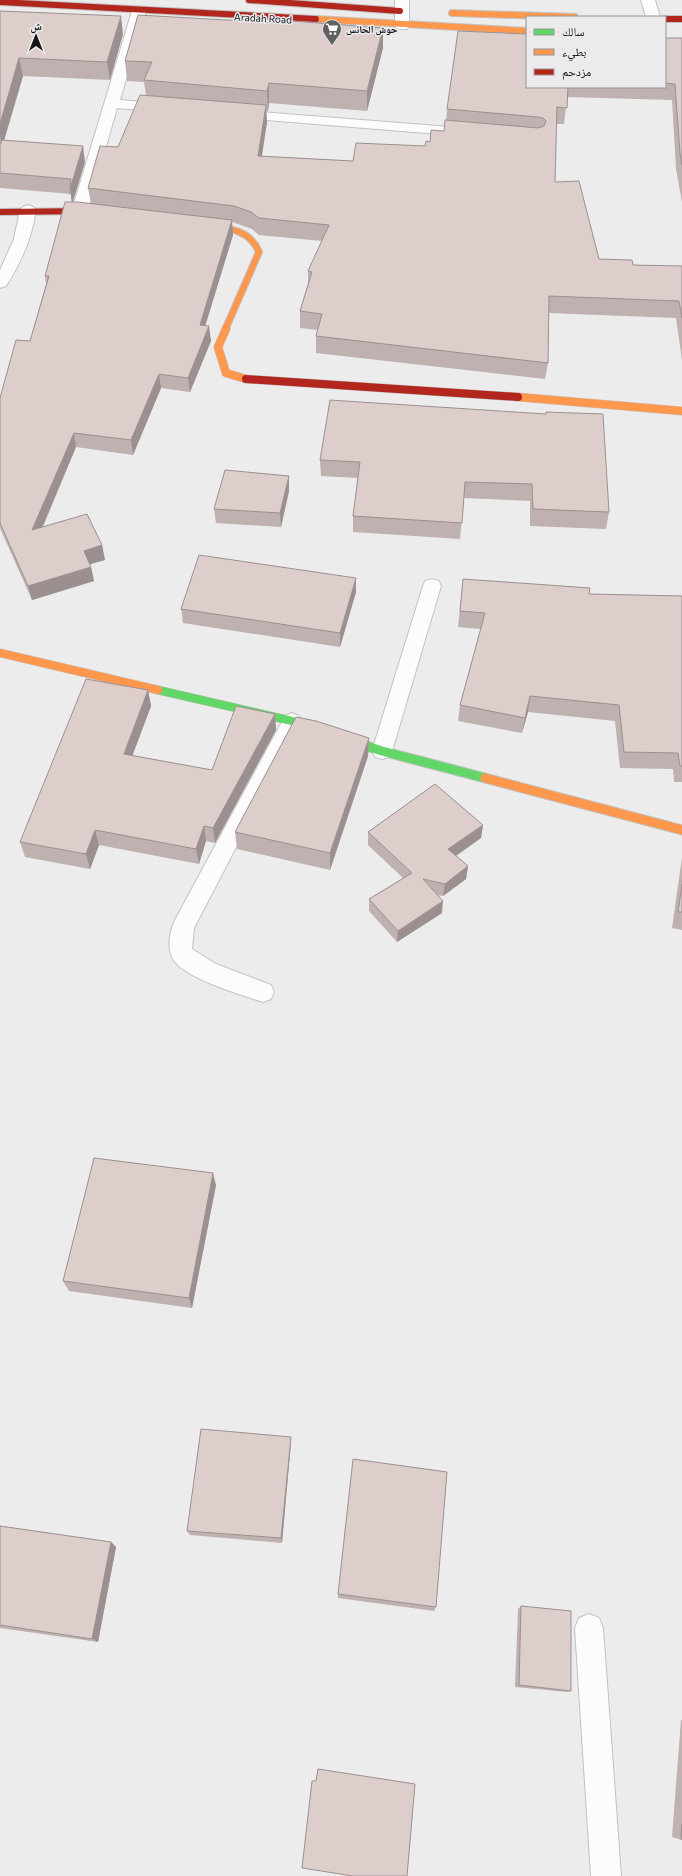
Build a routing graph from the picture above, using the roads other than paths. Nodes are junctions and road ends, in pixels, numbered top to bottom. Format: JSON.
{"nodes":[{"id":1,"x":249,"y":0,"type":"edge"},
{"id":2,"x":648,"y":0,"type":"edge"},
{"id":3,"x":273,"y":1,"type":"edge"},
{"id":4,"x":0,"y":2,"type":"edge"},
{"id":5,"x":406,"y":7,"type":"edge"},
{"id":6,"x":139,"y":11,"type":"junction"},
{"id":7,"x":443,"y":12,"type":"dead end"},
{"id":8,"x":549,"y":16,"type":"edge"},
{"id":9,"x":654,"y":16,"type":"edge"},
{"id":10,"x":666,"y":19,"type":"edge"},
{"id":11,"x":682,"y":19,"type":"edge"},
{"id":12,"x":402,"y":26,"type":"junction"},
{"id":13,"x":526,"y":31,"type":"edge"},
{"id":14,"x":111,"y":103,"type":"junction"},
{"id":15,"x":182,"y":109,"type":"edge"},
{"id":16,"x":221,"y":112,"type":"edge"},
{"id":17,"x":480,"y":134,"type":"edge"},
{"id":18,"x":28,"y":210,"type":"junction"},
{"id":19,"x":80,"y":210,"type":"junction"},
{"id":20,"x":0,"y":212,"type":"edge"},
{"id":21,"x":103,"y":213,"type":"edge"},
{"id":22,"x":196,"y":224,"type":"edge"},
{"id":23,"x":0,"y":283,"type":"edge"},
{"id":24,"x":682,"y":411,"type":"edge"},
{"id":25,"x":432,"y":586,"type":"dead end"},
{"id":26,"x":0,"y":653,"type":"edge"},
{"id":27,"x":292,"y":721,"type":"junction"},
{"id":28,"x":382,"y":751,"type":"junction"},
{"id":29,"x":682,"y":830,"type":"edge"},
{"id":30,"x":263,"y":992,"type":"dead end"},
{"id":31,"x":589,"y":1628,"type":"dead end"},
{"id":32,"x":606,"y":1876,"type":"edge"}],
"edges":[{"from":1,"to":3,"type":"street","name":"Aradah Road"},
{"from":2,"to":9,"type":"street"},
{"from":3,"to":5,"type":"street","name":"Aradah Road"},
{"from":4,"to":6,"type":"street","name":"Aradah Road"},
{"from":5,"to":12,"type":"street"},
{"from":6,"to":12,"type":"street","name":"Aradah Road"},
{"from":6,"to":14,"type":"street"},
{"from":7,"to":8,"type":"street"},
{"from":10,"to":11,"type":"street"},
{"from":12,"to":13,"type":"street","name":"Aradah Road"},
{"from":14,"to":15,"type":"street"},
{"from":14,"to":19,"type":"street"},
{"from":16,"to":17,"type":"street"},
{"from":18,"to":19,"type":"street"},
{"from":18,"to":20,"type":"street"},
{"from":18,"to":23,"type":"street"},
{"from":19,"to":21,"type":"street"},
{"from":22,"to":24,"type":"street"},
{"from":25,"to":28,"type":"street"},
{"from":26,"to":27,"type":"street"},
{"from":27,"to":28,"type":"street"},
{"from":27,"to":30,"type":"street"},
{"from":28,"to":29,"type":"street"},
{"from":31,"to":32,"type":"street"}]}
